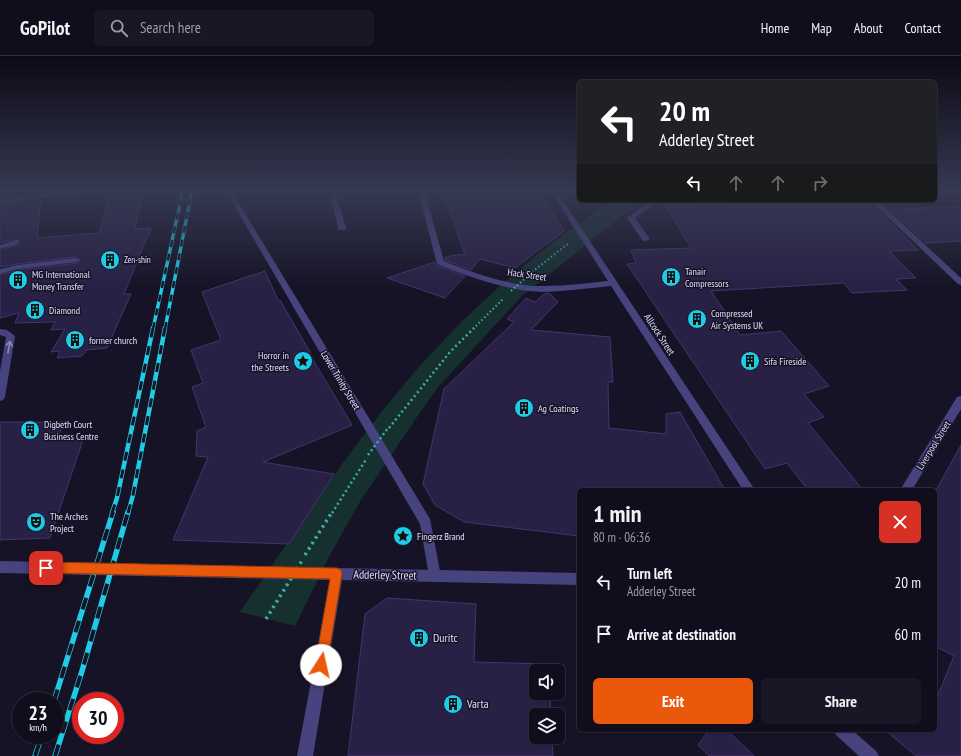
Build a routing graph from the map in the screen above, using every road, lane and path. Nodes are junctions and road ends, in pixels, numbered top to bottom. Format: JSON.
{"nodes":[{"id":1,"x":247,"y":223,"type":"edge"},
{"id":2,"x":341,"y":223,"type":"edge"},
{"id":3,"x":430,"y":223,"type":"edge"},
{"id":4,"x":574,"y":223,"type":"edge"},
{"id":5,"x":634,"y":223,"type":"edge"},
{"id":6,"x":897,"y":223,"type":"edge"},
{"id":7,"x":342,"y":228,"type":"dead end"},
{"id":8,"x":646,"y":239,"type":"dead end"},
{"id":9,"x":14,"y":242,"type":"dead end"},
{"id":10,"x":569,"y":242,"type":"dead end"},
{"id":11,"x":0,"y":246,"type":"edge"},
{"id":12,"x":75,"y":260,"type":"dead end"},
{"id":13,"x":0,"y":272,"type":"edge"},
{"id":14,"x":961,"y":282,"type":"edge"},
{"id":15,"x":614,"y":283,"type":"junction"},
{"id":16,"x":0,"y":332,"type":"edge"},
{"id":17,"x":0,"y":397,"type":"edge"},
{"id":18,"x":961,"y":400,"type":"edge"},
{"id":19,"x":748,"y":488,"type":"edge"},
{"id":20,"x":907,"y":488,"type":"edge"},
{"id":21,"x":0,"y":567,"type":"edge"},
{"id":22,"x":337,"y":574,"type":"junction"},
{"id":23,"x":435,"y":576,"type":"junction"},
{"id":24,"x":577,"y":579,"type":"edge"},
{"id":25,"x":266,"y":619,"type":"dead end"},
{"id":26,"x":842,"y":732,"type":"edge"},
{"id":27,"x":305,"y":756,"type":"edge"},
{"id":28,"x":871,"y":756,"type":"edge"}],
"edges":[{"from":1,"to":23,"type":"street","name":"Lower Trinity Street"},
{"from":2,"to":7,"type":"street"},
{"from":3,"to":15,"type":"street","name":"Hack Street"},
{"from":4,"to":15,"type":"street","name":"Allcock Street"},
{"from":5,"to":8,"type":"street"},
{"from":6,"to":14,"type":"street"},
{"from":9,"to":11,"type":"street"},
{"from":10,"to":25,"type":"path","bridge":true},
{"from":12,"to":13,"type":"street"},
{"from":15,"to":19,"type":"street","name":"Allcock Street"},
{"from":17,"to":16,"type":"street","one_way":true},
{"from":18,"to":20,"type":"street","name":"Liverpool Street"},
{"from":21,"to":22,"type":"street","name":"Adderley Street"},
{"from":22,"to":23,"type":"street","name":"Adderley Street"},
{"from":22,"to":27,"type":"street"},
{"from":23,"to":24,"type":"street","name":"Adderley Street"},
{"from":26,"to":28,"type":"street"}]}
